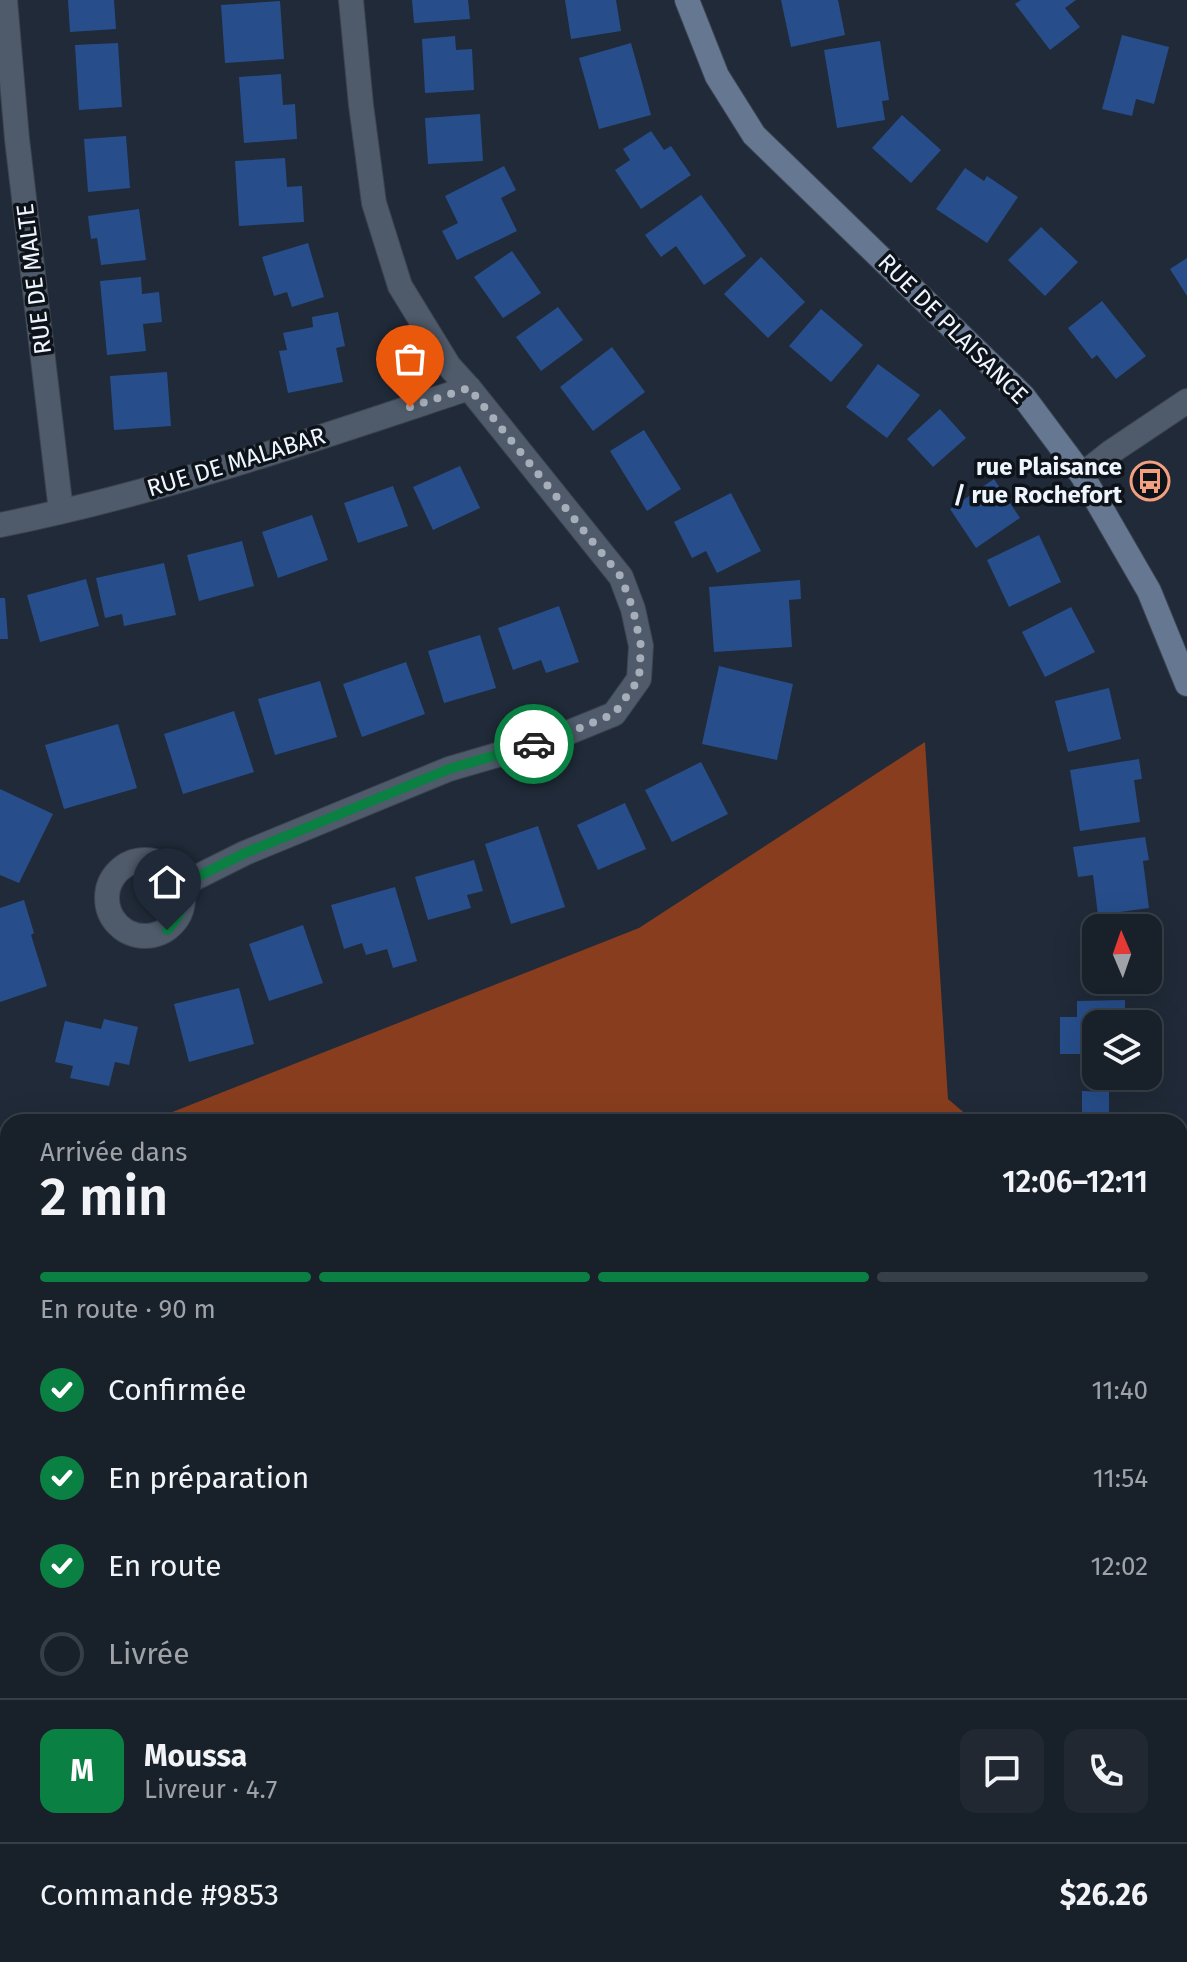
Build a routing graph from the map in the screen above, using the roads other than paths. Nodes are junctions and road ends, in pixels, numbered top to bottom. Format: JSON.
{"nodes":[{"id":1,"x":5,"y":0,"type":"edge"},
{"id":2,"x":351,"y":0,"type":"edge"},
{"id":3,"x":687,"y":0,"type":"edge"},
{"id":4,"x":469,"y":388,"type":"junction"},
{"id":5,"x":1187,"y":401,"type":"edge"},
{"id":6,"x":1082,"y":475,"type":"junction"},
{"id":7,"x":61,"y":511,"type":"junction"},
{"id":8,"x":0,"y":525,"type":"edge"},
{"id":9,"x":1187,"y":684,"type":"edge"},
{"id":10,"x":181,"y":885,"type":"dead end"}],
"edges":[{"from":1,"to":7,"type":"street","name":"RUE DE MALTE"},
{"from":2,"to":4,"type":"street"},
{"from":3,"to":6,"type":"street","name":"RUE DE PLAISANCE"},
{"from":4,"to":7,"type":"street","name":"RUE DE MALABAR"},
{"from":4,"to":10,"type":"street"},
{"from":5,"to":6,"type":"street"},
{"from":6,"to":9,"type":"street","name":"RUE DE PLAISANCE"},
{"from":7,"to":8,"type":"street","name":"RUE DE MALABAR"}]}
